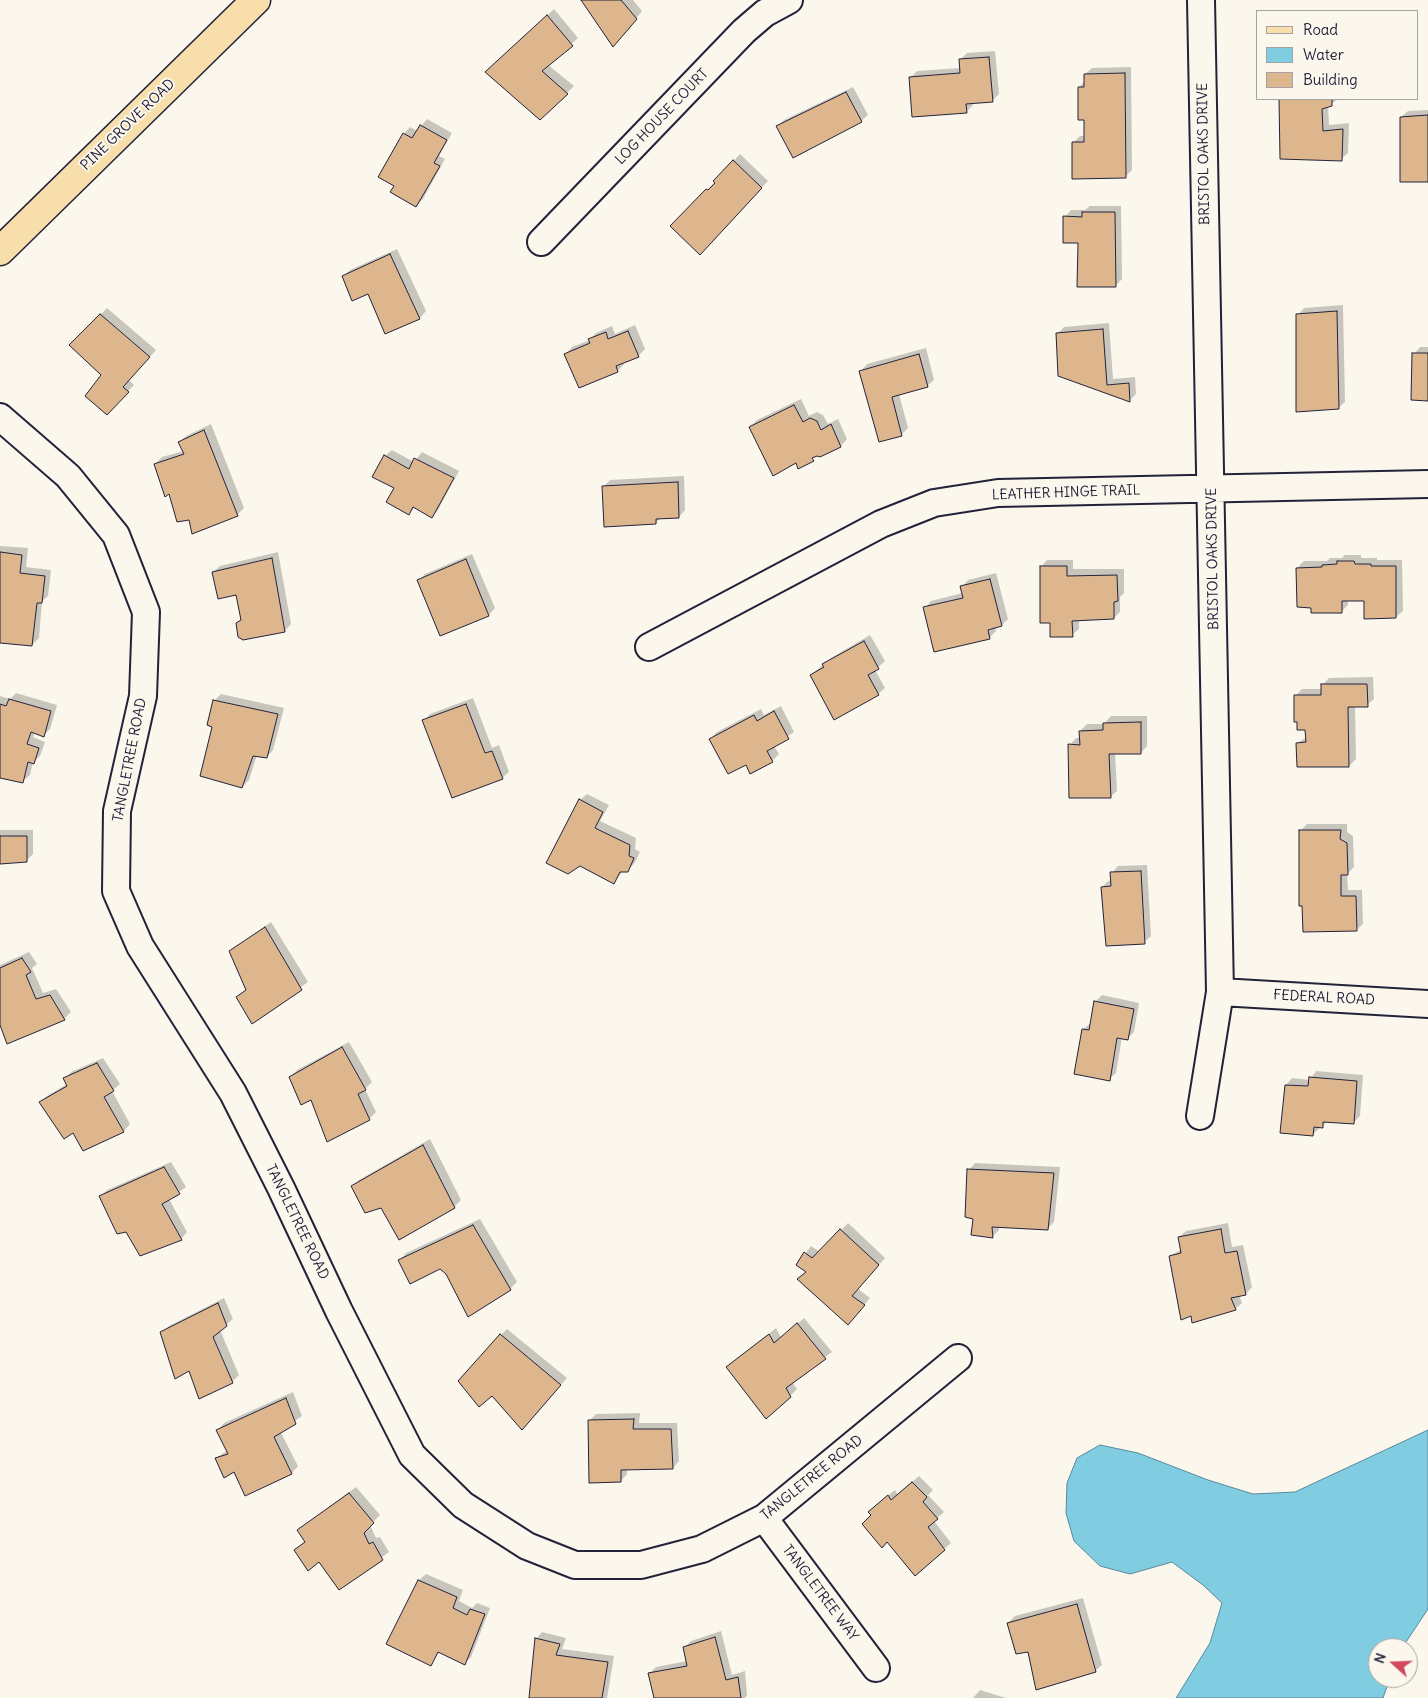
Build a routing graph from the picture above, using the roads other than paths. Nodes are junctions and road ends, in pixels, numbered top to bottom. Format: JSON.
{"nodes":[{"id":1,"x":256,"y":0,"type":"edge"},
{"id":2,"x":789,"y":0,"type":"edge"},
{"id":3,"x":1201,"y":0,"type":"edge"},
{"id":4,"x":541,"y":242,"type":"dead end"},
{"id":5,"x":0,"y":251,"type":"edge"},
{"id":6,"x":0,"y":417,"type":"edge"},
{"id":7,"x":1428,"y":484,"type":"edge"},
{"id":8,"x":1211,"y":489,"type":"junction"},
{"id":9,"x":649,"y":647,"type":"dead end"},
{"id":10,"x":1220,"y":992,"type":"junction"},
{"id":11,"x":1428,"y":1004,"type":"edge"},
{"id":12,"x":1200,"y":1116,"type":"dead end"},
{"id":13,"x":958,"y":1358,"type":"dead end"},
{"id":14,"x":764,"y":1518,"type":"junction"},
{"id":15,"x":876,"y":1668,"type":"dead end"}],
"edges":[{"from":1,"to":5,"type":"main road","name":"PINE GROVE ROAD"},
{"from":2,"to":4,"type":"street","name":"LOG HOUSE COURT"},
{"from":3,"to":8,"type":"street","name":"BRISTOL OAKS DRIVE"},
{"from":6,"to":14,"type":"street","name":"TANGLETREE ROAD"},
{"from":7,"to":8,"type":"street","name":"LEATHER HINGE TRAIL"},
{"from":8,"to":9,"type":"street","name":"LEATHER HINGE TRAIL"},
{"from":8,"to":10,"type":"street","name":"BRISTOL OAKS DRIVE"},
{"from":10,"to":11,"type":"street","name":"FEDERAL ROAD"},
{"from":10,"to":12,"type":"street","name":"BRISTOL OAKS DRIVE"},
{"from":13,"to":14,"type":"street","name":"TANGLETREE ROAD"},
{"from":14,"to":15,"type":"street","name":"TANGLETREE WAY"}]}
